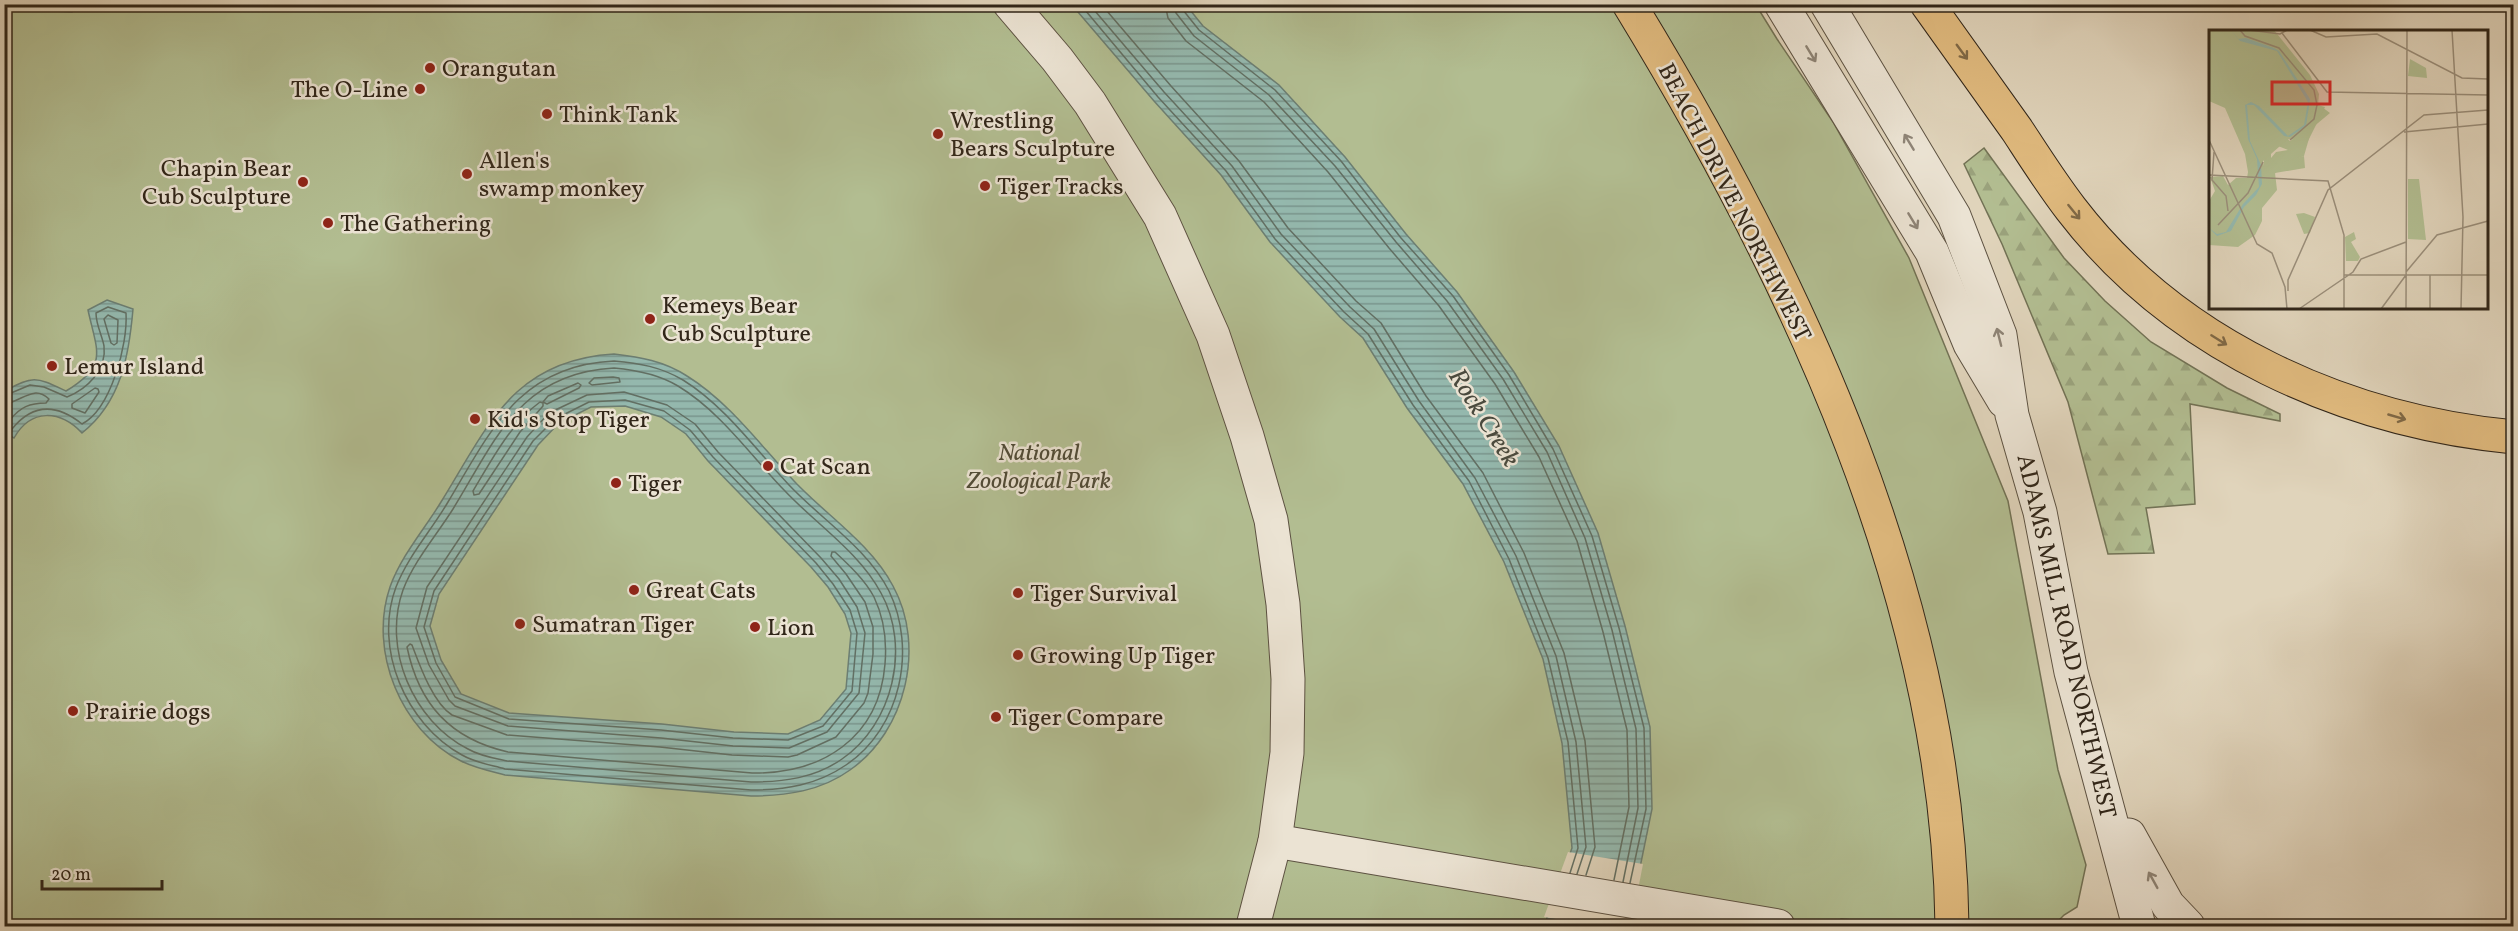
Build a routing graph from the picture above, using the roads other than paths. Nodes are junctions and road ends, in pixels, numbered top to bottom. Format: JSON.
{"nodes":[{"id":1,"x":1010,"y":4,"type":"edge"},
{"id":2,"x":1629,"y":4,"type":"edge"},
{"id":3,"x":1781,"y":4,"type":"edge"},
{"id":4,"x":1827,"y":4,"type":"edge"},
{"id":5,"x":1927,"y":4,"type":"edge"},
{"id":6,"x":2012,"y":416,"type":"junction"},
{"id":7,"x":2514,"y":437,"type":"edge"},
{"id":8,"x":2096,"y":769,"type":"junction"},
{"id":9,"x":1275,"y":841,"type":"junction"},
{"id":10,"x":1253,"y":927,"type":"edge"},
{"id":11,"x":1778,"y":927,"type":"edge"},
{"id":12,"x":1952,"y":927,"type":"edge"},
{"id":13,"x":2139,"y":927,"type":"edge"},
{"id":14,"x":2188,"y":927,"type":"edge"}],
"edges":[{"from":1,"to":9,"type":"street"},
{"from":2,"to":12,"type":"main road","name":"BEACH DRIVE NORTHWEST"},
{"from":3,"to":6,"type":"street","name":"ADAMS MILL ROAD NORTHWEST","one_way":true},
{"from":6,"to":4,"type":"street","name":"ADAMS MILL ROAD NORTHWEST","one_way":true},
{"from":5,"to":7,"type":"main road","one_way":true},
{"from":6,"to":8,"type":"street","name":"ADAMS MILL ROAD NORTHWEST"},
{"from":8,"to":13,"type":"street","name":"ADAMS MILL ROAD NORTHWEST"},
{"from":14,"to":8,"type":"street","one_way":true},
{"from":9,"to":10,"type":"street"},
{"from":9,"to":11,"type":"street"}]}
